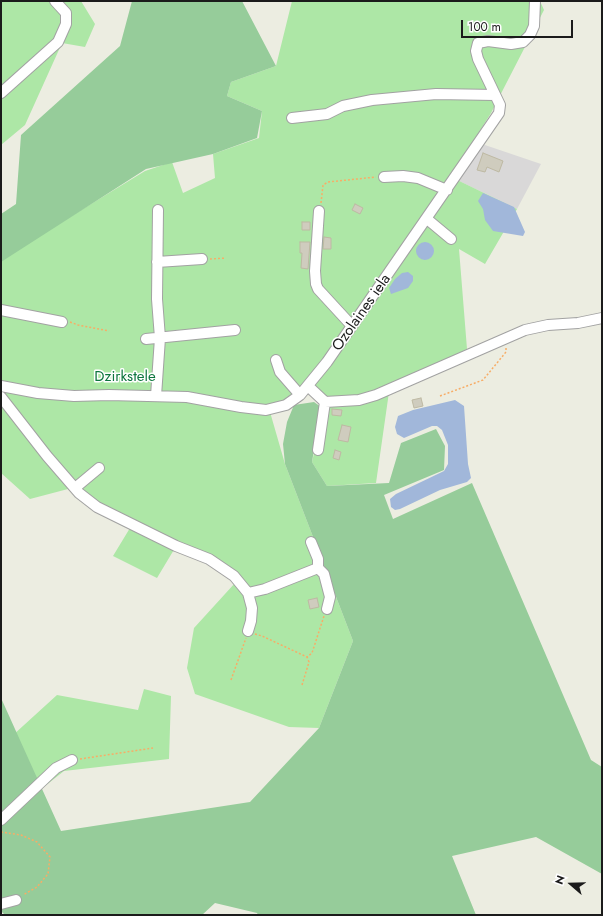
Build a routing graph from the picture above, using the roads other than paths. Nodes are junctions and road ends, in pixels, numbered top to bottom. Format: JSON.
{"nodes":[{"id":1,"x":55,"y":1,"type":"edge"},
{"id":2,"x":535,"y":1,"type":"edge"},
{"id":3,"x":1,"y":93,"type":"edge"},
{"id":4,"x":495,"y":95,"type":"junction"},
{"id":5,"x":292,"y":118,"type":"dead end"},
{"id":6,"x":384,"y":177,"type":"road end"},
{"id":7,"x":447,"y":190,"type":"junction"},
{"id":8,"x":158,"y":210,"type":"dead end"},
{"id":9,"x":320,"y":211,"type":"road end"},
{"id":10,"x":427,"y":219,"type":"junction"},
{"id":11,"x":451,"y":239,"type":"dead end"},
{"id":12,"x":202,"y":259,"type":"road end"},
{"id":13,"x":157,"y":262,"type":"junction"},
{"id":14,"x":1,"y":310,"type":"edge"},
{"id":15,"x":602,"y":318,"type":"edge"},
{"id":16,"x":62,"y":322,"type":"road end"},
{"id":17,"x":352,"y":326,"type":"junction"},
{"id":18,"x":235,"y":330,"type":"dead end"},
{"id":19,"x":160,"y":338,"type":"junction"},
{"id":20,"x":146,"y":339,"type":"dead end"},
{"id":21,"x":276,"y":360,"type":"dead end"},
{"id":22,"x":1,"y":386,"type":"edge"},
{"id":23,"x":308,"y":387,"type":"junction"},
{"id":24,"x":300,"y":395,"type":"junction"},
{"id":25,"x":156,"y":396,"type":"junction"},
{"id":26,"x":1,"y":397,"type":"edge"},
{"id":27,"x":324,"y":402,"type":"junction"},
{"id":28,"x":318,"y":450,"type":"dead end"},
{"id":29,"x":99,"y":468,"type":"dead end"},
{"id":30,"x":75,"y":488,"type":"junction"},
{"id":31,"x":311,"y":542,"type":"dead end"},
{"id":32,"x":318,"y":568,"type":"junction"},
{"id":33,"x":248,"y":593,"type":"junction"},
{"id":34,"x":327,"y":609,"type":"road end"},
{"id":35,"x":248,"y":631,"type":"road end"},
{"id":36,"x":72,"y":760,"type":"road end"},
{"id":37,"x":1,"y":820,"type":"edge"},
{"id":38,"x":16,"y":900,"type":"road end"},
{"id":39,"x":1,"y":904,"type":"edge"}],
"edges":[{"from":1,"to":3,"type":"street"},
{"from":2,"to":4,"type":"street","name":"Ozolaines iela"},
{"from":4,"to":5,"type":"street"},
{"from":4,"to":7,"type":"street","name":"Ozolaines iela"},
{"from":6,"to":7,"type":"street"},
{"from":7,"to":10,"type":"street","name":"Ozolaines iela"},
{"from":8,"to":13,"type":"street"},
{"from":9,"to":17,"type":"street"},
{"from":10,"to":11,"type":"street"},
{"from":10,"to":17,"type":"street","name":"Ozolaines iela"},
{"from":12,"to":13,"type":"street"},
{"from":13,"to":19,"type":"street"},
{"from":14,"to":16,"type":"street"},
{"from":15,"to":27,"type":"street"},
{"from":17,"to":23,"type":"street","name":"Ozolaines iela"},
{"from":18,"to":19,"type":"street"},
{"from":19,"to":20,"type":"street"},
{"from":19,"to":25,"type":"street"},
{"from":21,"to":24,"type":"street"},
{"from":22,"to":25,"type":"street","name":"Ozolaines iela"},
{"from":23,"to":24,"type":"street","name":"Ozolaines iela"},
{"from":23,"to":27,"type":"street"},
{"from":24,"to":25,"type":"street","name":"Ozolaines iela"},
{"from":26,"to":30,"type":"street"},
{"from":27,"to":28,"type":"street"},
{"from":29,"to":30,"type":"street"},
{"from":30,"to":33,"type":"street"},
{"from":31,"to":32,"type":"street"},
{"from":32,"to":33,"type":"street"},
{"from":32,"to":34,"type":"street"},
{"from":33,"to":35,"type":"street"},
{"from":36,"to":37,"type":"street"},
{"from":38,"to":39,"type":"street"}]}
